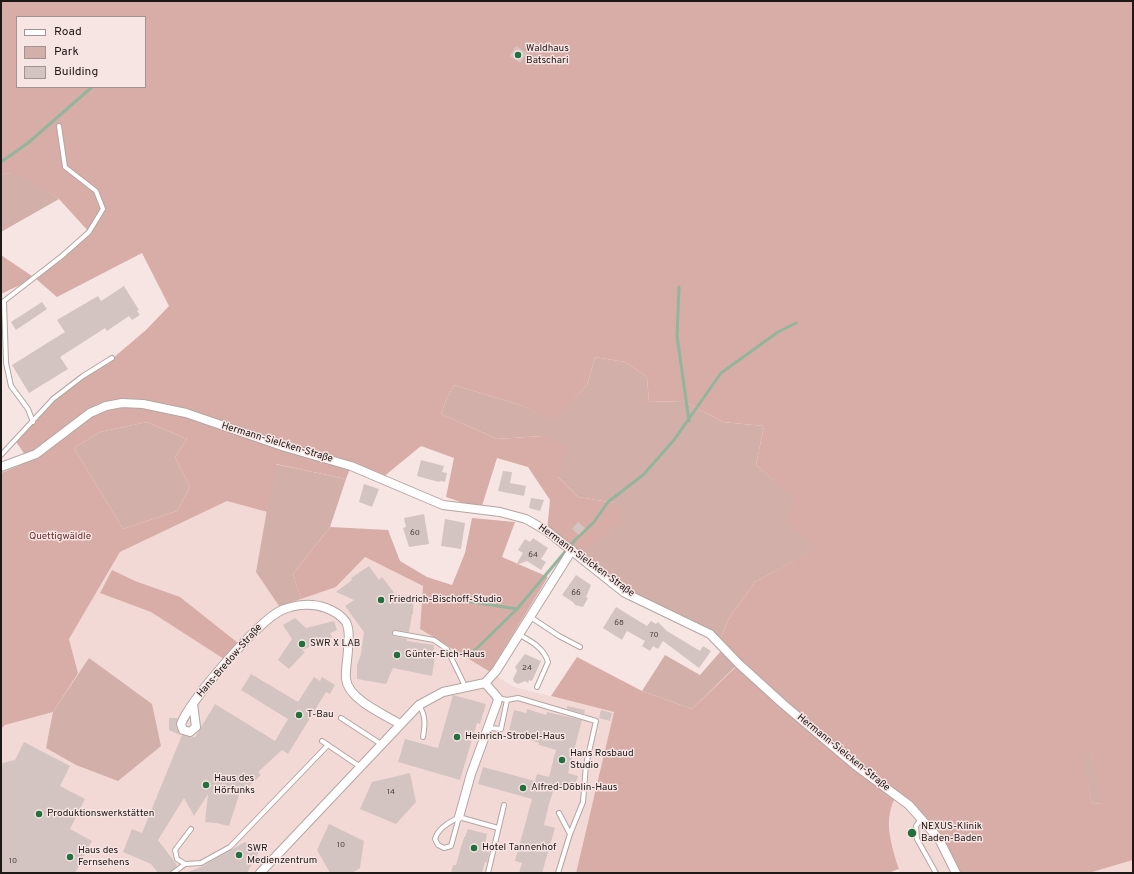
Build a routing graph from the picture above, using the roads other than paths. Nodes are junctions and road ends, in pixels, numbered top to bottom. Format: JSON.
{"nodes":[{"id":1,"x":59,"y":126,"type":"dead end"},
{"id":2,"x":2,"y":302,"type":"edge"},
{"id":3,"x":112,"y":358,"type":"dead end"},
{"id":4,"x":33,"y":422,"type":"junction"},
{"id":5,"x":1,"y":455,"type":"edge"},
{"id":6,"x":1,"y":468,"type":"edge"},
{"id":7,"x":569,"y":548,"type":"junction"},
{"id":8,"x":529,"y":616,"type":"junction"},
{"id":9,"x":395,"y":633,"type":"dead end"},
{"id":10,"x":518,"y":634,"type":"junction"},
{"id":11,"x":580,"y":647,"type":"dead end"},
{"id":12,"x":485,"y":683,"type":"junction"},
{"id":13,"x":465,"y":686,"type":"junction"},
{"id":14,"x":538,"y":687,"type":"dead end"},
{"id":15,"x":498,"y":698,"type":"junction"},
{"id":16,"x":507,"y":700,"type":"junction"},
{"id":17,"x":193,"y":704,"type":"dead end"},
{"id":18,"x":419,"y":705,"type":"junction"},
{"id":19,"x":340,"y":718,"type":"dead end"},
{"id":20,"x":400,"y":724,"type":"junction"},
{"id":21,"x":489,"y":728,"type":"junction"},
{"id":22,"x":423,"y":737,"type":"dead end"},
{"id":23,"x":322,"y":741,"type":"dead end"},
{"id":24,"x":328,"y":744,"type":"junction"},
{"id":25,"x":381,"y":744,"type":"junction"},
{"id":26,"x":359,"y":766,"type":"junction"},
{"id":27,"x":504,"y":805,"type":"dead end"},
{"id":28,"x":558,"y":812,"type":"dead end"},
{"id":29,"x":459,"y":817,"type":"junction"},
{"id":30,"x":921,"y":818,"type":"junction"},
{"id":31,"x":498,"y":828,"type":"junction"},
{"id":32,"x":190,"y":829,"type":"dead end"},
{"id":33,"x":570,"y":834,"type":"junction"},
{"id":34,"x":185,"y":864,"type":"junction"},
{"id":35,"x":173,"y":873,"type":"edge"},
{"id":36,"x":260,"y":873,"type":"edge"},
{"id":37,"x":488,"y":873,"type":"edge"},
{"id":38,"x":558,"y":873,"type":"edge"},
{"id":39,"x":936,"y":873,"type":"edge"},
{"id":40,"x":956,"y":873,"type":"edge"}],
"edges":[{"from":1,"to":2,"type":"lane"},
{"from":2,"to":4,"type":"lane"},
{"from":3,"to":4,"type":"lane"},
{"from":4,"to":5,"type":"lane"},
{"from":6,"to":7,"type":"street","name":"Hermann-Sielcken-Straße"},
{"from":7,"to":8,"type":"street"},
{"from":7,"to":30,"type":"street","name":"Hermann-Sielcken-Straße"},
{"from":8,"to":10,"type":"street"},
{"from":8,"to":11,"type":"lane"},
{"from":9,"to":13,"type":"lane"},
{"from":10,"to":12,"type":"street"},
{"from":10,"to":14,"type":"lane"},
{"from":12,"to":13,"type":"street"},
{"from":12,"to":15,"type":"street"},
{"from":13,"to":18,"type":"street"},
{"from":15,"to":16,"type":"lane"},
{"from":15,"to":21,"type":"street"},
{"from":16,"to":21,"type":"lane"},
{"from":16,"to":33,"type":"lane"},
{"from":17,"to":20,"type":"street","name":"Hans-Bredow-Straße"},
{"from":18,"to":20,"type":"street"},
{"from":18,"to":22,"type":"lane"},
{"from":19,"to":25,"type":"lane"},
{"from":20,"to":25,"type":"street"},
{"from":21,"to":29,"type":"street"},
{"from":23,"to":24,"type":"lane"},
{"from":24,"to":26,"type":"lane"},
{"from":24,"to":34,"type":"lane"},
{"from":25,"to":26,"type":"street"},
{"from":26,"to":36,"type":"street"},
{"from":27,"to":31,"type":"lane"},
{"from":28,"to":33,"type":"lane"},
{"from":29,"to":29,"type":"lane"},
{"from":29,"to":31,"type":"lane"},
{"from":30,"to":39,"type":"lane"},
{"from":30,"to":40,"type":"street","name":"Hermann-Sielcken-Straße"},
{"from":31,"to":37,"type":"lane"},
{"from":32,"to":34,"type":"lane"},
{"from":33,"to":38,"type":"lane"},
{"from":34,"to":35,"type":"lane"}]}
